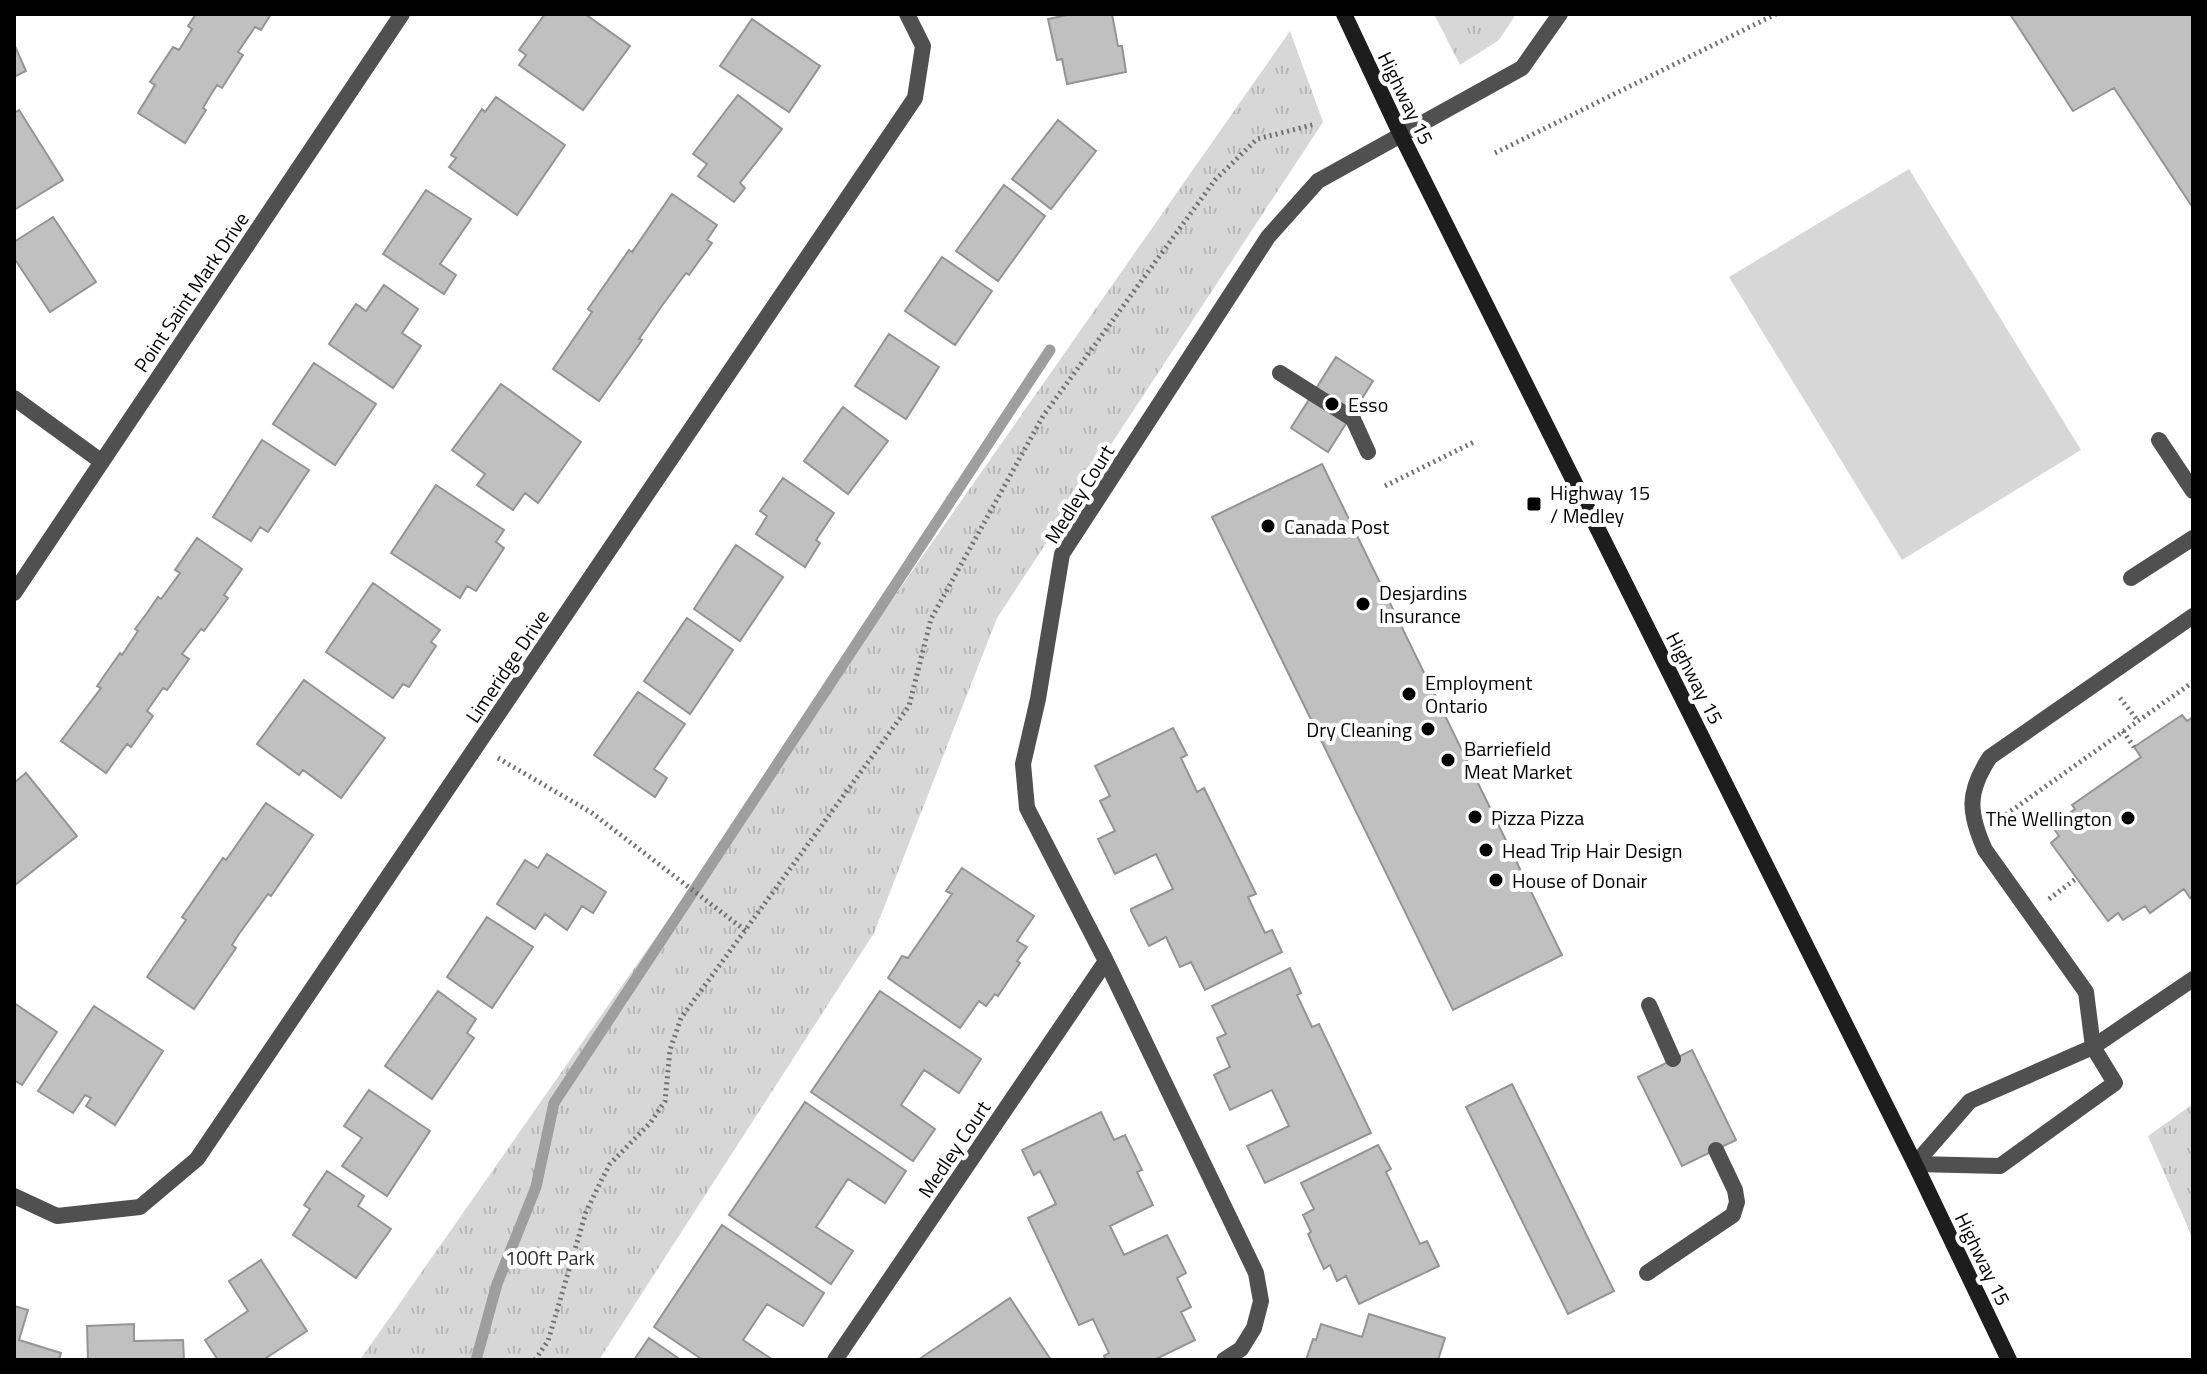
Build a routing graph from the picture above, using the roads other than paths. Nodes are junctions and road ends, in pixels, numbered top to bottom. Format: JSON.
{"nodes":[{"id":1,"x":402,"y":14,"type":"edge"},
{"id":2,"x":907,"y":14,"type":"edge"},
{"id":3,"x":1344,"y":14,"type":"edge"},
{"id":4,"x":1560,"y":14,"type":"edge"},
{"id":5,"x":1401,"y":135,"type":"junction"},
{"id":6,"x":1280,"y":373,"type":"dead end"},
{"id":7,"x":14,"y":398,"type":"edge"},
{"id":8,"x":2159,"y":440,"type":"dead end"},
{"id":9,"x":1368,"y":452,"type":"dead end"},
{"id":10,"x":102,"y":462,"type":"junction"},
{"id":11,"x":2193,"y":491,"type":"edge"},
{"id":12,"x":2193,"y":538,"type":"edge"},
{"id":13,"x":2131,"y":578,"type":"dead end"},
{"id":14,"x":14,"y":593,"type":"edge"},
{"id":15,"x":2193,"y":616,"type":"edge"},
{"id":16,"x":1106,"y":961,"type":"junction"},
{"id":17,"x":2193,"y":979,"type":"edge"},
{"id":18,"x":1649,"y":1005,"type":"dead end"},
{"id":19,"x":2093,"y":1047,"type":"junction"},
{"id":20,"x":1673,"y":1059,"type":"dead end"},
{"id":21,"x":1716,"y":1150,"type":"dead end"},
{"id":22,"x":1915,"y":1164,"type":"junction"},
{"id":23,"x":14,"y":1196,"type":"edge"},
{"id":24,"x":1647,"y":1273,"type":"dead end"},
{"id":25,"x":835,"y":1360,"type":"edge"},
{"id":26,"x":1224,"y":1360,"type":"edge"},
{"id":27,"x":2009,"y":1360,"type":"edge"}],
"edges":[{"from":1,"to":10,"type":"street","name":"Point Saint Mark Drive"},
{"from":2,"to":23,"type":"street","name":"Limeridge Drive"},
{"from":3,"to":5,"type":"main road","name":"Highway 15"},
{"from":4,"to":5,"type":"street","name":"Medley Court"},
{"from":5,"to":16,"type":"street","name":"Medley Court"},
{"from":5,"to":22,"type":"main road","name":"Highway 15"},
{"from":6,"to":9,"type":"street"},
{"from":7,"to":10,"type":"street"},
{"from":8,"to":11,"type":"street"},
{"from":10,"to":14,"type":"street","name":"Point Saint Mark Drive"},
{"from":12,"to":13,"type":"street"},
{"from":15,"to":19,"type":"street"},
{"from":16,"to":25,"type":"street","name":"Medley Court"},
{"from":16,"to":26,"type":"street","name":"Medley Court"},
{"from":17,"to":19,"type":"street"},
{"from":18,"to":20,"type":"street"},
{"from":19,"to":22,"type":"street"},
{"from":19,"to":22,"type":"street"},
{"from":21,"to":24,"type":"street"},
{"from":22,"to":27,"type":"main road","name":"Highway 15"}]}
